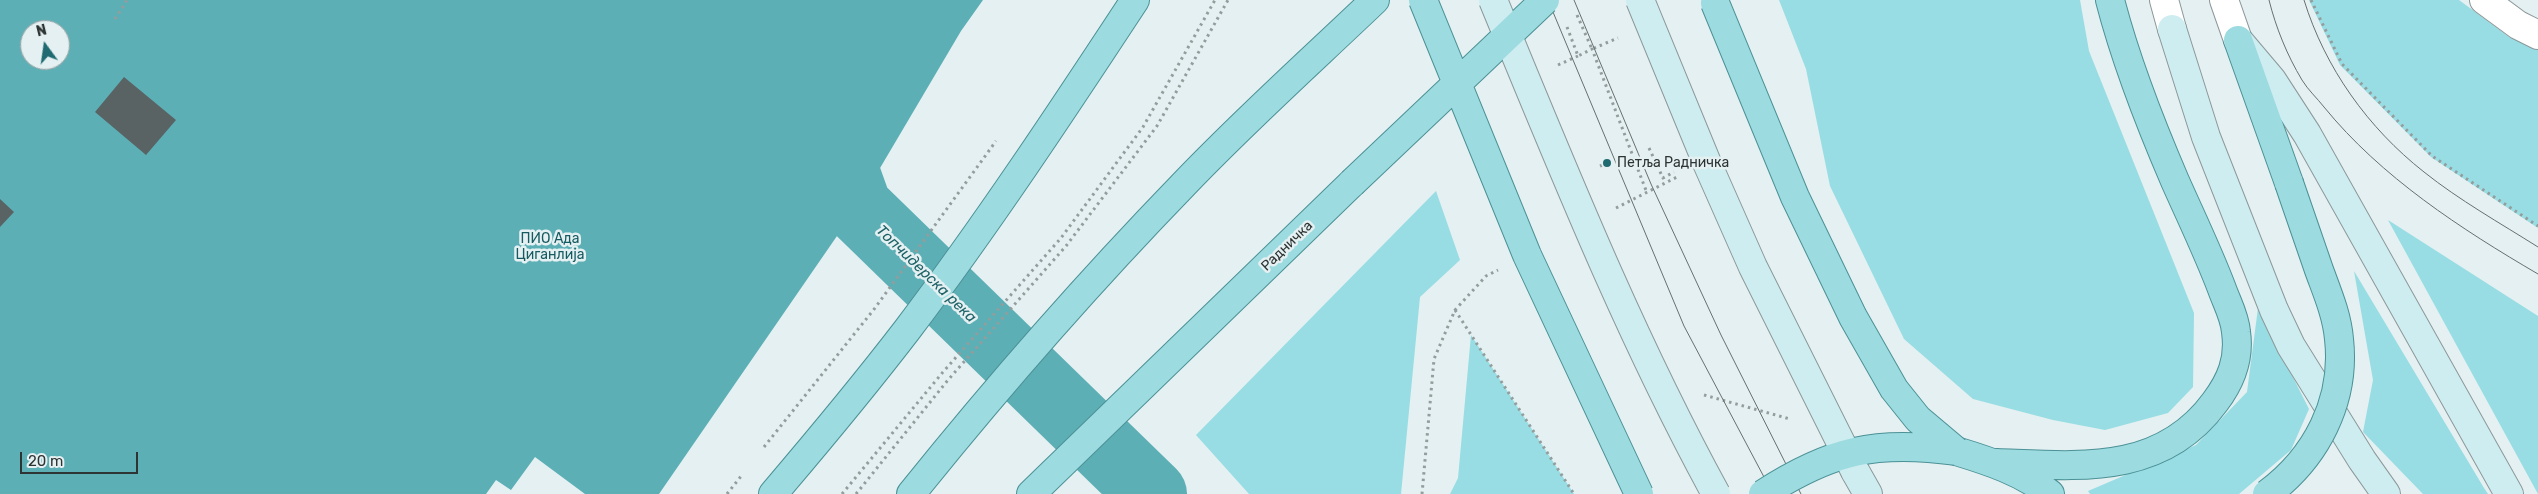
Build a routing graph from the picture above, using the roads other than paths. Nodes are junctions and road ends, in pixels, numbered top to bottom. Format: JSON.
{"nodes":[{"id":1,"x":1135,"y":0,"type":"edge"},
{"id":2,"x":1375,"y":0,"type":"edge"},
{"id":3,"x":1423,"y":0,"type":"edge"},
{"id":4,"x":1493,"y":0,"type":"edge"},
{"id":5,"x":1545,"y":0,"type":"edge"},
{"id":6,"x":1640,"y":0,"type":"edge"},
{"id":7,"x":1714,"y":0,"type":"edge"},
{"id":8,"x":2110,"y":0,"type":"edge"},
{"id":9,"x":2164,"y":0,"type":"edge"},
{"id":10,"x":2224,"y":0,"type":"edge"},
{"id":11,"x":2484,"y":0,"type":"edge"},
{"id":12,"x":2172,"y":29,"type":"joint"},
{"id":13,"x":2538,"y":35,"type":"edge"},
{"id":14,"x":2238,"y":40,"type":"junction"},
{"id":15,"x":1956,"y":450,"type":"junction"},
{"id":16,"x":1997,"y":463,"type":"junction"},
{"id":17,"x":1041,"y":485,"type":"edge"},
{"id":18,"x":774,"y":494,"type":"edge"},
{"id":19,"x":911,"y":494,"type":"edge"},
{"id":20,"x":1639,"y":494,"type":"edge"},
{"id":21,"x":1716,"y":494,"type":"edge"},
{"id":22,"x":1763,"y":494,"type":"edge"},
{"id":23,"x":1868,"y":494,"type":"edge"},
{"id":24,"x":2050,"y":494,"type":"edge"},
{"id":25,"x":2267,"y":494,"type":"edge"},
{"id":26,"x":2386,"y":494,"type":"edge"},
{"id":27,"x":2509,"y":494,"type":"edge"}],
"edges":[{"from":1,"to":18,"type":"main road"},
{"from":2,"to":19,"type":"main road"},
{"from":3,"to":20,"type":"main road","bridge":true},
{"from":4,"to":21,"type":"main road","bridge":true},
{"from":5,"to":17,"type":"main road","name":"Радничка","bridge":true},
{"from":6,"to":23,"type":"main road","bridge":true},
{"from":7,"to":15,"type":"main road","bridge":true},
{"from":8,"to":16,"type":"main road"},
{"from":9,"to":12,"type":"street"},
{"from":10,"to":14,"type":"street"},
{"from":11,"to":13,"type":"street"},
{"from":12,"to":26,"type":"main road"},
{"from":14,"to":25,"type":"main road","bridge":true},
{"from":14,"to":27,"type":"main road"},
{"from":15,"to":16,"type":"main road"},
{"from":15,"to":22,"type":"main road","bridge":true},
{"from":16,"to":24,"type":"main road"}]}
